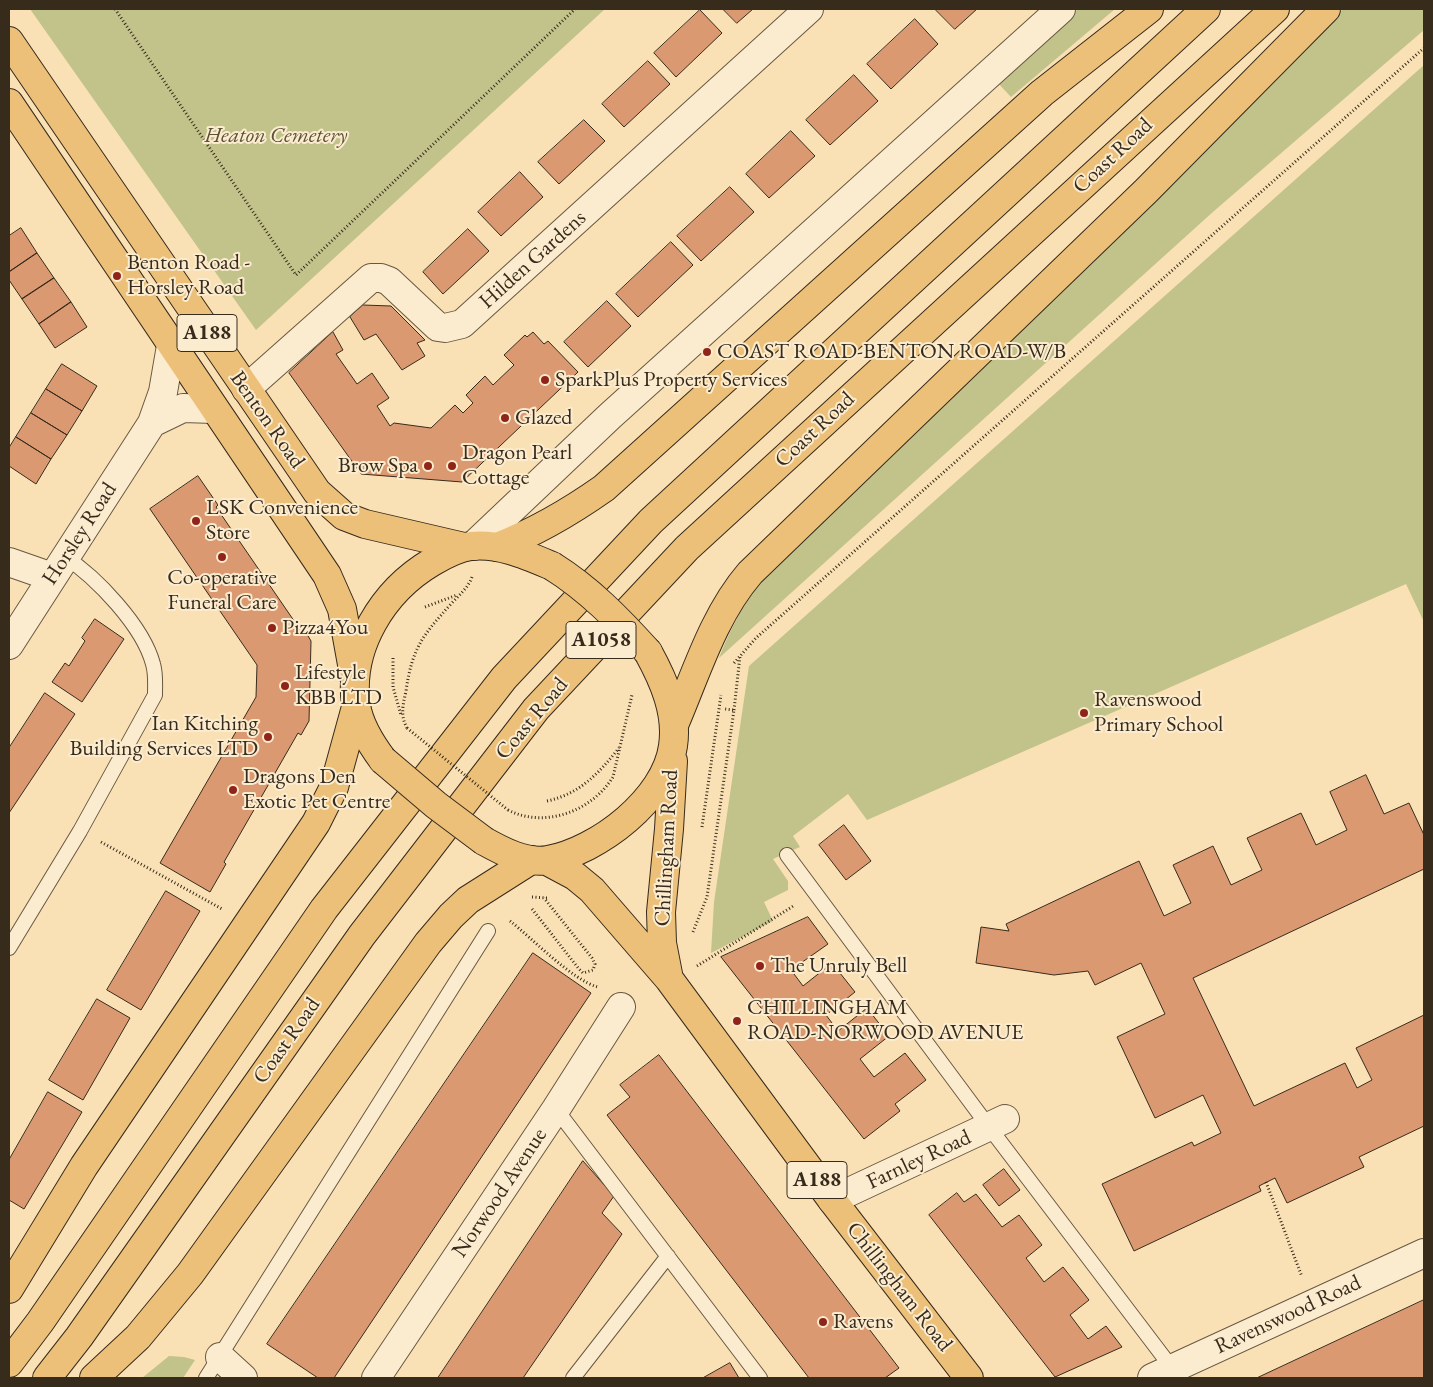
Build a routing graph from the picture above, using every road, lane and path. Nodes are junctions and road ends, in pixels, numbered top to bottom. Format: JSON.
{"nodes":[{"id":1,"x":115,"y":9,"type":"edge"},
{"id":2,"x":575,"y":9,"type":"edge"},
{"id":3,"x":809,"y":9,"type":"edge"},
{"id":4,"x":1061,"y":9,"type":"edge"},
{"id":5,"x":1149,"y":9,"type":"edge"},
{"id":6,"x":1206,"y":9,"type":"edge"},
{"id":7,"x":1275,"y":9,"type":"edge"},
{"id":8,"x":1326,"y":9,"type":"edge"},
{"id":9,"x":9,"y":41,"type":"edge"},
{"id":10,"x":1424,"y":48,"type":"edge"},
{"id":11,"x":9,"y":104,"type":"edge"},
{"id":12,"x":171,"y":346,"type":"junction"},
{"id":13,"x":246,"y":389,"type":"junction"},
{"id":14,"x":214,"y":409,"type":"junction"},
{"id":15,"x":152,"y":423,"type":"junction"},
{"id":16,"x":478,"y":547,"type":"junction"},
{"id":17,"x":9,"y":562,"type":"edge"},
{"id":18,"x":58,"y":567,"type":"junction"},
{"id":19,"x":472,"y":576,"type":"dead end"},
{"id":20,"x":459,"y":595,"type":"junction"},
{"id":21,"x":420,"y":611,"type":"dead end"},
{"id":22,"x":9,"y":646,"type":"edge"},
{"id":23,"x":388,"y":654,"type":"dead end"},
{"id":24,"x":740,"y":656,"type":"junction"},
{"id":25,"x":729,"y":668,"type":"dead end"},
{"id":26,"x":355,"y":694,"type":"junction"},
{"id":27,"x":721,"y":694,"type":"dead end"},
{"id":28,"x":632,"y":695,"type":"dead end"},
{"id":29,"x":726,"y":708,"type":"dead end"},
{"id":30,"x":734,"y":710,"type":"junction"},
{"id":31,"x":402,"y":715,"type":"junction"},
{"id":32,"x":674,"y":736,"type":"junction"},
{"id":33,"x":620,"y":748,"type":"junction"},
{"id":34,"x":383,"y":760,"type":"joint"},
{"id":35,"x":547,"y":801,"type":"dead end"},
{"id":36,"x":702,"y":829,"type":"dead end"},
{"id":37,"x":80,"y":831,"type":"junction"},
{"id":38,"x":787,"y":855,"type":"dead end"},
{"id":39,"x":539,"y":860,"type":"junction"},
{"id":40,"x":815,"y":893,"type":"junction"},
{"id":41,"x":543,"y":897,"type":"dead end"},
{"id":42,"x":223,"y":909,"type":"dead end"},
{"id":43,"x":532,"y":909,"type":"dead end"},
{"id":44,"x":508,"y":919,"type":"dead end"},
{"id":45,"x":691,"y":921,"type":"dead end"},
{"id":46,"x":488,"y":931,"type":"dead end"},
{"id":47,"x":9,"y":948,"type":"edge"},
{"id":48,"x":672,"y":983,"type":"junction"},
{"id":49,"x":621,"y":1007,"type":"joint"},
{"id":50,"x":556,"y":1109,"type":"junction"},
{"id":51,"x":997,"y":1123,"type":"junction"},
{"id":52,"x":1266,"y":1182,"type":"dead end"},
{"id":53,"x":832,"y":1200,"type":"junction"},
{"id":54,"x":1424,"y":1253,"type":"edge"},
{"id":55,"x":668,"y":1256,"type":"junction"},
{"id":56,"x":9,"y":1289,"type":"edge"},
{"id":57,"x":1312,"y":1304,"type":"junction"},
{"id":58,"x":9,"y":1363,"type":"edge"},
{"id":59,"x":213,"y":1368,"type":"edge"},
{"id":60,"x":1168,"y":1375,"type":"edge"},
{"id":61,"x":47,"y":1378,"type":"edge"},
{"id":62,"x":94,"y":1378,"type":"edge"},
{"id":63,"x":243,"y":1378,"type":"edge"},
{"id":64,"x":376,"y":1378,"type":"edge"},
{"id":65,"x":573,"y":1378,"type":"edge"},
{"id":66,"x":760,"y":1378,"type":"edge"},
{"id":67,"x":969,"y":1378,"type":"edge"}],
"edges":[{"from":1,"to":2,"type":"path"},
{"from":3,"to":13,"type":"street","name":"Hilden Gardens"},
{"from":4,"to":16,"type":"street"},
{"from":5,"to":16,"type":"main road"},
{"from":6,"to":58,"type":"main road","name":"Coast Road","number":"A1058"},
{"from":7,"to":61,"type":"main road","name":"Coast Road","number":"A1058"},
{"from":8,"to":32,"type":"main road"},
{"from":9,"to":13,"type":"main road","name":"Benton Road","number":"A188"},
{"from":10,"to":24,"type":"path"},
{"from":11,"to":12,"type":"main road","name":"Benton Road","number":"A188"},
{"from":12,"to":14,"type":"main road","name":"Benton Road","number":"A188"},
{"from":12,"to":15,"type":"street","name":"Horsley Road"},
{"from":13,"to":16,"type":"main road","name":"Benton Road","number":"A188"},
{"from":14,"to":15,"type":"street"},
{"from":14,"to":26,"type":"main road","name":"Benton Road","number":"A188"},
{"from":15,"to":18,"type":"street","name":"Horsley Road"},
{"from":16,"to":26,"type":"main road"},
{"from":16,"to":32,"type":"main road","name":"Benton Road","bridge":true},
{"from":17,"to":18,"type":"street"},
{"from":18,"to":22,"type":"street","name":"Horsley Road"},
{"from":18,"to":37,"type":"lane"},
{"from":19,"to":20,"type":"path"},
{"from":20,"to":21,"type":"path"},
{"from":20,"to":31,"type":"path"},
{"from":23,"to":31,"type":"path"},
{"from":24,"to":25,"type":"path"},
{"from":24,"to":30,"type":"path"},
{"from":26,"to":34,"type":"main road","name":"Benton Road"},
{"from":26,"to":56,"type":"main road"},
{"from":27,"to":36,"type":"path"},
{"from":28,"to":33,"type":"path"},
{"from":29,"to":30,"type":"path"},
{"from":30,"to":45,"type":"path"},
{"from":31,"to":33,"type":"path","bridge":true},
{"from":32,"to":39,"type":"main road"},
{"from":32,"to":48,"type":"main road","name":"Chillingham Road","number":"A188"},
{"from":33,"to":35,"type":"path"},
{"from":34,"to":39,"type":"main road","name":"Chillingham Road","bridge":true},
{"from":37,"to":42,"type":"path"},
{"from":37,"to":47,"type":"lane"},
{"from":38,"to":40,"type":"lane"},
{"from":39,"to":48,"type":"main road","name":"Chillingham Road","number":"A188"},
{"from":39,"to":62,"type":"main road"},
{"from":40,"to":48,"type":"path"},
{"from":40,"to":51,"type":"lane"},
{"from":41,"to":43,"type":"path"},
{"from":44,"to":49,"type":"path"},
{"from":46,"to":59,"type":"lane"},
{"from":48,"to":53,"type":"main road","name":"Chillingham Road","number":"A188"},
{"from":49,"to":50,"type":"street","name":"Norwood Avenue"},
{"from":50,"to":55,"type":"lane"},
{"from":50,"to":64,"type":"street","name":"Norwood Avenue"},
{"from":51,"to":53,"type":"street","name":"Farnley Road"},
{"from":51,"to":60,"type":"lane"},
{"from":52,"to":57,"type":"path"},
{"from":53,"to":67,"type":"main road","name":"Chillingham Road","number":"A188"},
{"from":54,"to":57,"type":"street","name":"Ravenswood Road"},
{"from":55,"to":65,"type":"lane"},
{"from":55,"to":66,"type":"lane"},
{"from":57,"to":60,"type":"street","name":"Ravenswood Road"},
{"from":59,"to":63,"type":"street"}]}
